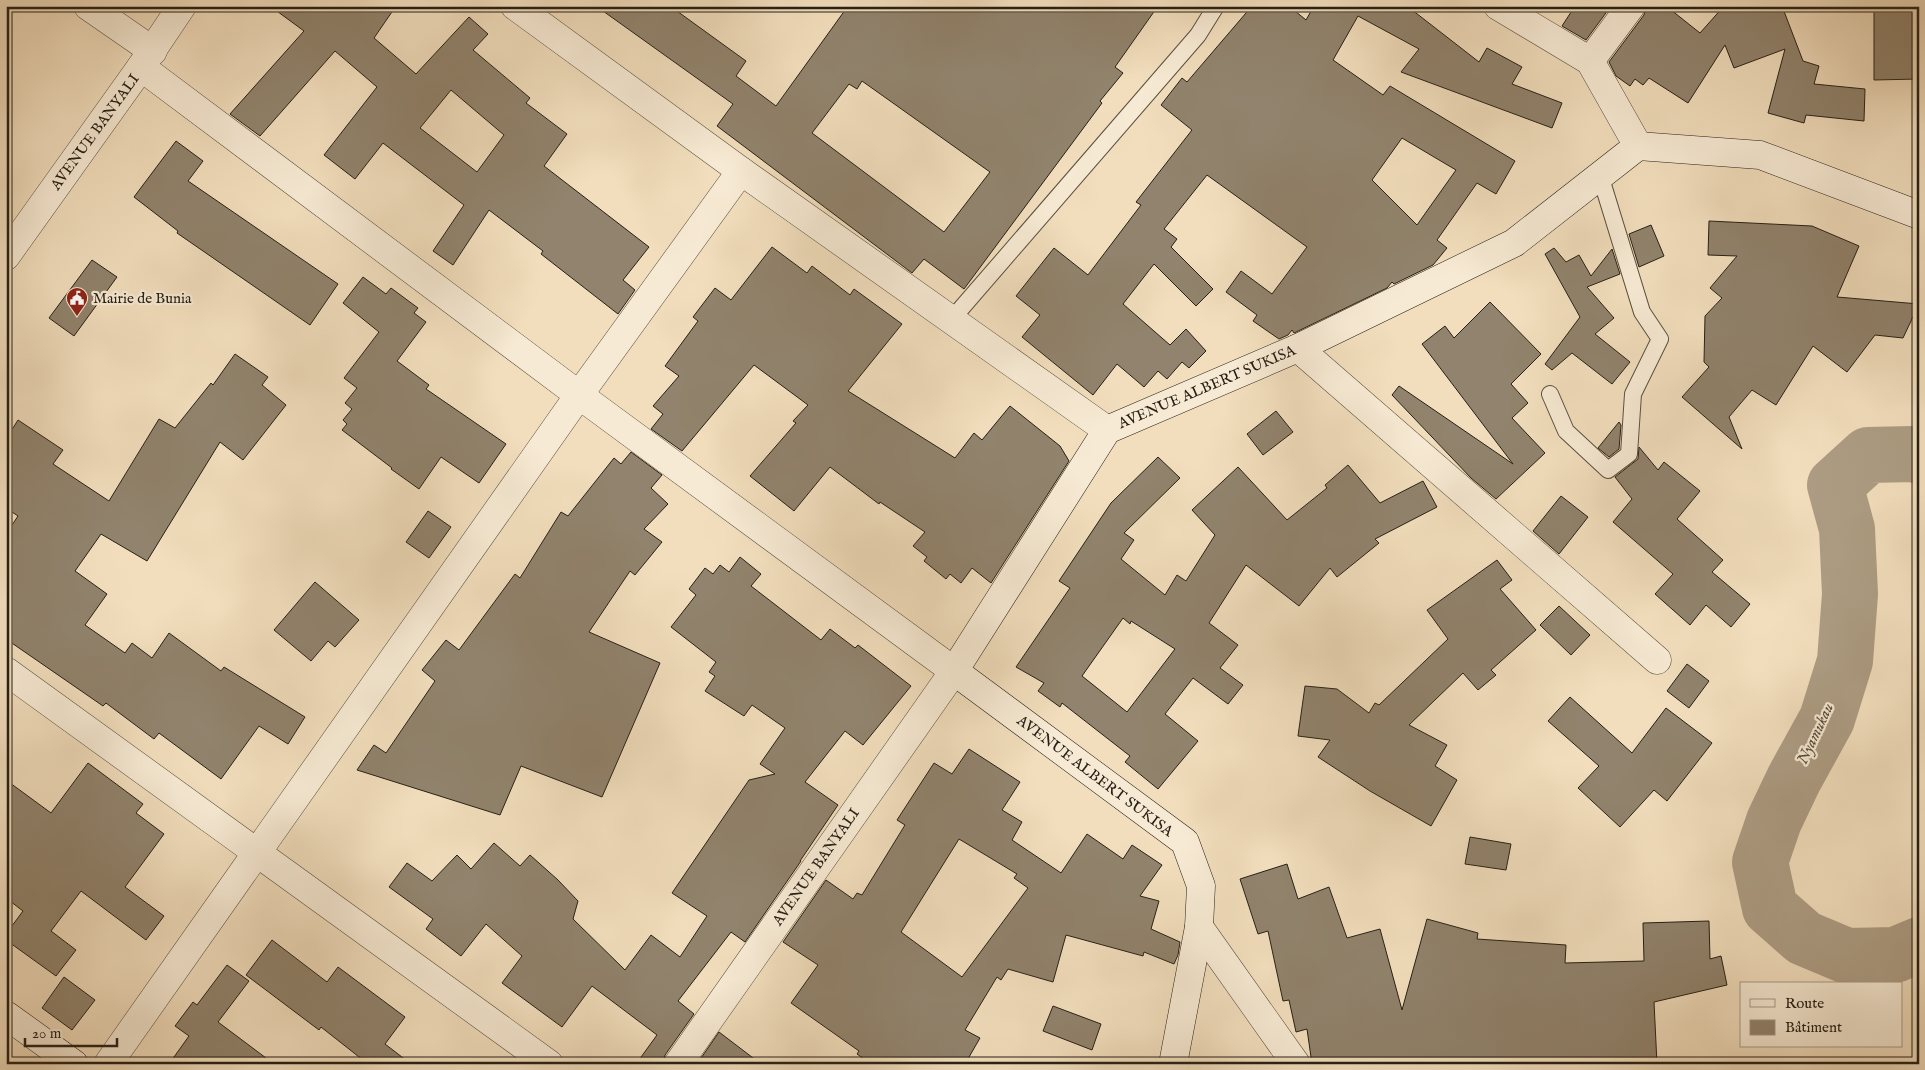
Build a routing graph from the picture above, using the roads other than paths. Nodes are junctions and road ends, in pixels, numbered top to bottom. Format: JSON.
{"nodes":[{"id":1,"x":88,"y":6,"type":"edge"},
{"id":2,"x":182,"y":6,"type":"edge"},
{"id":3,"x":1216,"y":6,"type":"edge"},
{"id":4,"x":1498,"y":6,"type":"edge"},
{"id":5,"x":1631,"y":6,"type":"edge"},
{"id":6,"x":524,"y":9,"type":"edge"},
{"id":7,"x":147,"y":59,"type":"junction"},
{"id":8,"x":1590,"y":61,"type":"junction"},
{"id":9,"x":1638,"y":146,"type":"junction"},
{"id":10,"x":741,"y":171,"type":"junction"},
{"id":11,"x":1600,"y":176,"type":"junction"},
{"id":12,"x":1919,"y":215,"type":"edge"},
{"id":13,"x":6,"y":256,"type":"edge"},
{"id":14,"x":952,"y":319,"type":"junction"},
{"id":15,"x":1298,"y":348,"type":"junction"},
{"id":16,"x":1550,"y":394,"type":"dead end"},
{"id":17,"x":579,"y":395,"type":"junction"},
{"id":18,"x":1107,"y":430,"type":"junction"},
{"id":19,"x":1657,"y":660,"type":"dead end"},
{"id":20,"x":6,"y":671,"type":"edge"},
{"id":21,"x":954,"y":671,"type":"junction"},
{"id":22,"x":259,"y":852,"type":"junction"},
{"id":23,"x":1199,"y":927,"type":"junction"},
{"id":24,"x":6,"y":1016,"type":"edge"},
{"id":25,"x":74,"y":1064,"type":"edge"},
{"id":26,"x":108,"y":1064,"type":"edge"},
{"id":27,"x":549,"y":1064,"type":"edge"},
{"id":28,"x":678,"y":1064,"type":"edge"},
{"id":29,"x":1173,"y":1064,"type":"edge"},
{"id":30,"x":1296,"y":1064,"type":"edge"}],
"edges":[{"from":1,"to":7,"type":"street"},
{"from":2,"to":7,"type":"street","name":"AVENUE BANYALI"},
{"from":3,"to":14,"type":"lane"},
{"from":4,"to":8,"type":"street"},
{"from":5,"to":8,"type":"street"},
{"from":6,"to":10,"type":"street"},
{"from":7,"to":13,"type":"street","name":"AVENUE BANYALI"},
{"from":7,"to":17,"type":"street"},
{"from":8,"to":9,"type":"street"},
{"from":9,"to":11,"type":"street","name":"AVENUE ALBERT SUKISA"},
{"from":9,"to":12,"type":"street"},
{"from":10,"to":14,"type":"street"},
{"from":10,"to":17,"type":"street"},
{"from":11,"to":15,"type":"street","name":"AVENUE ALBERT SUKISA"},
{"from":11,"to":16,"type":"lane"},
{"from":14,"to":18,"type":"street"},
{"from":15,"to":18,"type":"street","name":"AVENUE ALBERT SUKISA"},
{"from":15,"to":19,"type":"street"},
{"from":17,"to":21,"type":"street"},
{"from":17,"to":22,"type":"street"},
{"from":18,"to":21,"type":"street","name":"AVENUE ALBERT SUKISA"},
{"from":20,"to":22,"type":"street"},
{"from":21,"to":23,"type":"street","name":"AVENUE ALBERT SUKISA"},
{"from":21,"to":28,"type":"street","name":"AVENUE BANYALI"},
{"from":22,"to":26,"type":"street"},
{"from":22,"to":27,"type":"street"},
{"from":23,"to":29,"type":"street","name":"AVENUE ALBERT SUKISA"},
{"from":23,"to":30,"type":"street"},
{"from":24,"to":25,"type":"street"}]}
